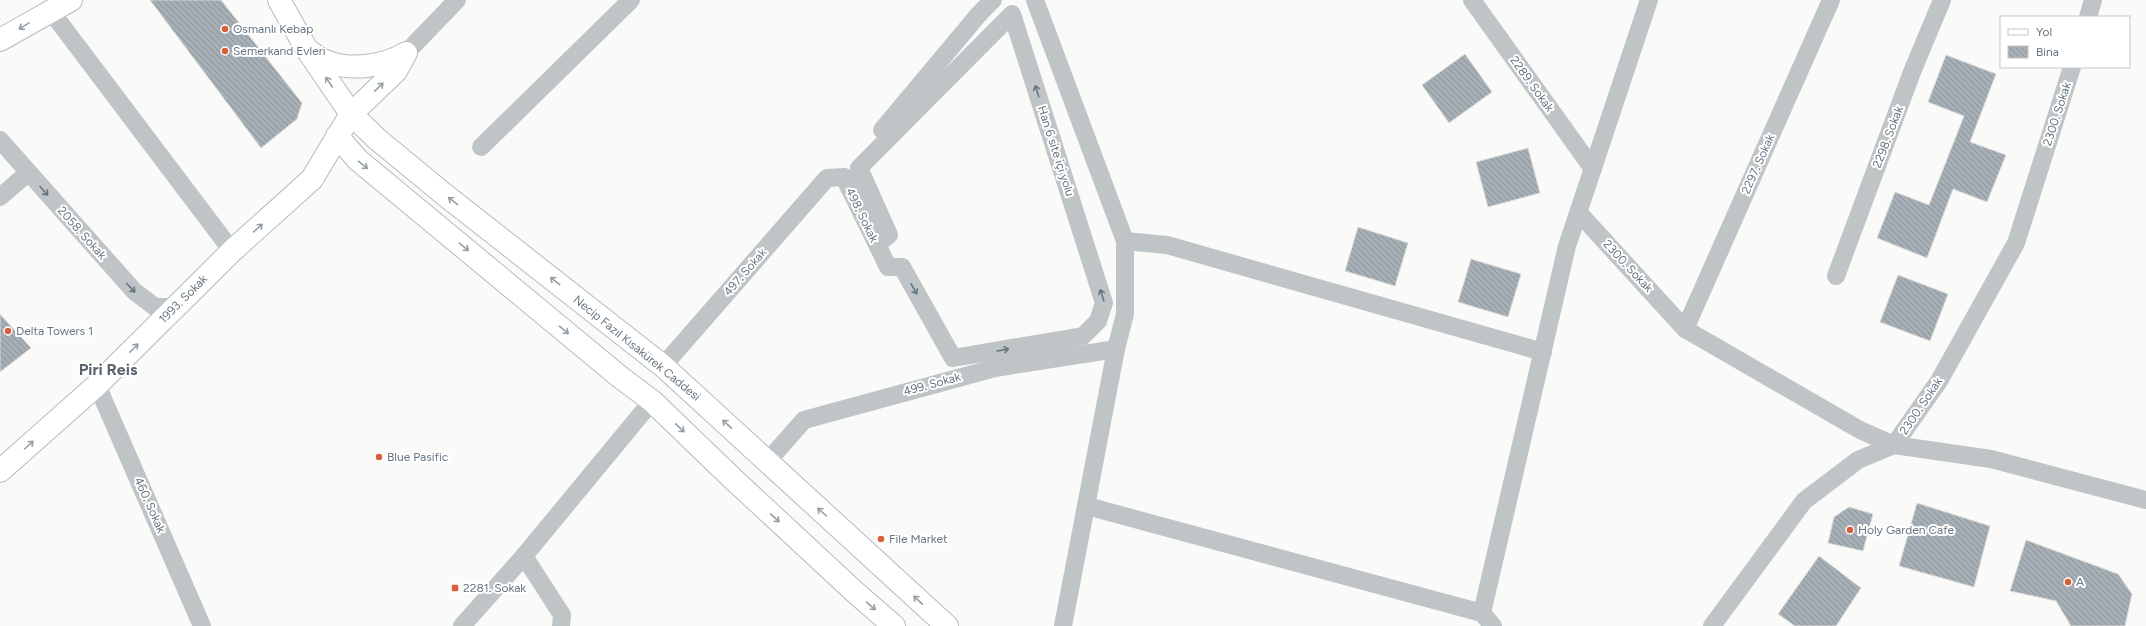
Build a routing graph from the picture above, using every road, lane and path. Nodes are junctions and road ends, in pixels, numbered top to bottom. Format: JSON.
{"nodes":[{"id":1,"x":71,"y":0,"type":"edge"},
{"id":2,"x":279,"y":0,"type":"edge"},
{"id":3,"x":457,"y":0,"type":"edge"},
{"id":4,"x":631,"y":0,"type":"edge"},
{"id":5,"x":993,"y":0,"type":"edge"},
{"id":6,"x":1035,"y":0,"type":"edge"},
{"id":7,"x":1472,"y":0,"type":"edge"},
{"id":8,"x":1649,"y":0,"type":"edge"},
{"id":9,"x":1830,"y":0,"type":"edge"},
{"id":10,"x":1942,"y":0,"type":"edge"},
{"id":11,"x":2093,"y":0,"type":"edge"},
{"id":12,"x":50,"y":10,"type":"junction"},
{"id":13,"x":2088,"y":16,"type":"edge"},
{"id":14,"x":0,"y":40,"type":"edge"},
{"id":15,"x":309,"y":51,"type":"junction"},
{"id":16,"x":406,"y":53,"type":"junction"},
{"id":17,"x":2072,"y":68,"type":"edge"},
{"id":18,"x":351,"y":114,"type":"junction"},
{"id":19,"x":337,"y":136,"type":"junction"},
{"id":20,"x":0,"y":140,"type":"edge"},
{"id":21,"x":481,"y":147,"type":"dead end"},
{"id":22,"x":1593,"y":169,"type":"junction"},
{"id":23,"x":28,"y":173,"type":"junction"},
{"id":24,"x":835,"y":177,"type":"junction"},
{"id":25,"x":0,"y":197,"type":"edge"},
{"id":26,"x":1579,"y":212,"type":"junction"},
{"id":27,"x":1125,"y":241,"type":"junction"},
{"id":28,"x":877,"y":244,"type":"junction"},
{"id":29,"x":232,"y":251,"type":"junction"},
{"id":30,"x":888,"y":267,"type":"joint"},
{"id":31,"x":1836,"y":276,"type":"dead end"},
{"id":32,"x":175,"y":307,"type":"junction"},
{"id":33,"x":1685,"y":329,"type":"junction"},
{"id":34,"x":1116,"y":349,"type":"junction"},
{"id":35,"x":1543,"y":352,"type":"junction"},
{"id":36,"x":663,"y":366,"type":"junction"},
{"id":37,"x":96,"y":385,"type":"junction"},
{"id":38,"x":652,"y":401,"type":"junction"},
{"id":39,"x":1894,"y":445,"type":"junction"},
{"id":40,"x":767,"y":462,"type":"junction"},
{"id":41,"x":0,"y":471,"type":"edge"},
{"id":42,"x":2146,"y":500,"type":"edge"},
{"id":43,"x":1087,"y":506,"type":"junction"},
{"id":44,"x":524,"y":556,"type":"junction"},
{"id":45,"x":1488,"y":619,"type":"edge"},
{"id":46,"x":201,"y":626,"type":"edge"},
{"id":47,"x":462,"y":626,"type":"edge"},
{"id":48,"x":561,"y":626,"type":"edge"},
{"id":49,"x":894,"y":626,"type":"edge"},
{"id":50,"x":947,"y":626,"type":"edge"},
{"id":51,"x":1062,"y":626,"type":"edge"},
{"id":52,"x":1712,"y":626,"type":"edge"}],
"edges":[{"from":1,"to":12,"type":"main road"},
{"from":2,"to":15,"type":"main road","name":"Necip Fazıl Kısakürek Caddesi"},
{"from":3,"to":16,"type":"street"},
{"from":4,"to":21,"type":"street"},
{"from":5,"to":24,"type":"street","name":"497. Sokak"},
{"from":6,"to":27,"type":"street"},
{"from":7,"to":22,"type":"street","name":"2289. Sokak"},
{"from":8,"to":22,"type":"street"},
{"from":9,"to":33,"type":"street","name":"2297. Sokak"},
{"from":10,"to":31,"type":"street","name":"2298. Sokak"},
{"from":11,"to":13,"type":"street"},
{"from":12,"to":14,"type":"main road","one_way":true},
{"from":12,"to":29,"type":"street"},
{"from":15,"to":16,"type":"main road"},
{"from":18,"to":15,"type":"main road","name":"Necip Fazıl Kısakürek Caddesi","one_way":true},
{"from":18,"to":16,"type":"main road","name":"1993. Sokak","one_way":true},
{"from":17,"to":39,"type":"street","name":"2300. Sokak"},
{"from":18,"to":19,"type":"main road","name":"1993. Sokak"},
{"from":36,"to":18,"type":"main road","name":"Necip Fazıl Kısakürek Caddesi","one_way":true},
{"from":29,"to":19,"type":"main road","name":"1993. Sokak","one_way":true},
{"from":19,"to":38,"type":"main road","one_way":true},
{"from":20,"to":23,"type":"street","name":"2058. Sokak"},
{"from":22,"to":26,"type":"street"},
{"from":23,"to":25,"type":"street"},
{"from":23,"to":32,"type":"street","name":"2058. Sokak","one_way":true},
{"from":24,"to":28,"type":"street","name":"498. Sokak"},
{"from":24,"to":36,"type":"street","name":"497. Sokak"},
{"from":26,"to":33,"type":"street","name":"2300. Sokak"},
{"from":26,"to":35,"type":"street"},
{"from":27,"to":34,"type":"street"},
{"from":27,"to":35,"type":"street"},
{"from":28,"to":30,"type":"street","name":"498. Sokak"},
{"from":30,"to":28,"type":"street","name":"Han 6 site içi yolu","one_way":true},
{"from":29,"to":32,"type":"main road","name":"1993. Sokak"},
{"from":37,"to":32,"type":"main road","name":"1993. Sokak","one_way":true},
{"from":33,"to":39,"type":"street","name":"2300. Sokak"},
{"from":34,"to":40,"type":"street","name":"499. Sokak"},
{"from":34,"to":43,"type":"street"},
{"from":35,"to":45,"type":"street"},
{"from":36,"to":38,"type":"main road"},
{"from":40,"to":36,"type":"main road","name":"Necip Fazıl Kısakürek Caddesi","one_way":true},
{"from":41,"to":37,"type":"main road","name":"1993. Sokak","one_way":true},
{"from":37,"to":46,"type":"street","name":"460. Sokak"},
{"from":38,"to":44,"type":"street"},
{"from":38,"to":49,"type":"main road","one_way":true},
{"from":39,"to":42,"type":"street"},
{"from":39,"to":52,"type":"street"},
{"from":50,"to":40,"type":"main road","name":"Necip Fazıl Kısakürek Caddesi","one_way":true},
{"from":43,"to":45,"type":"street"},
{"from":43,"to":51,"type":"street"},
{"from":44,"to":47,"type":"street"},
{"from":44,"to":48,"type":"street"}]}
